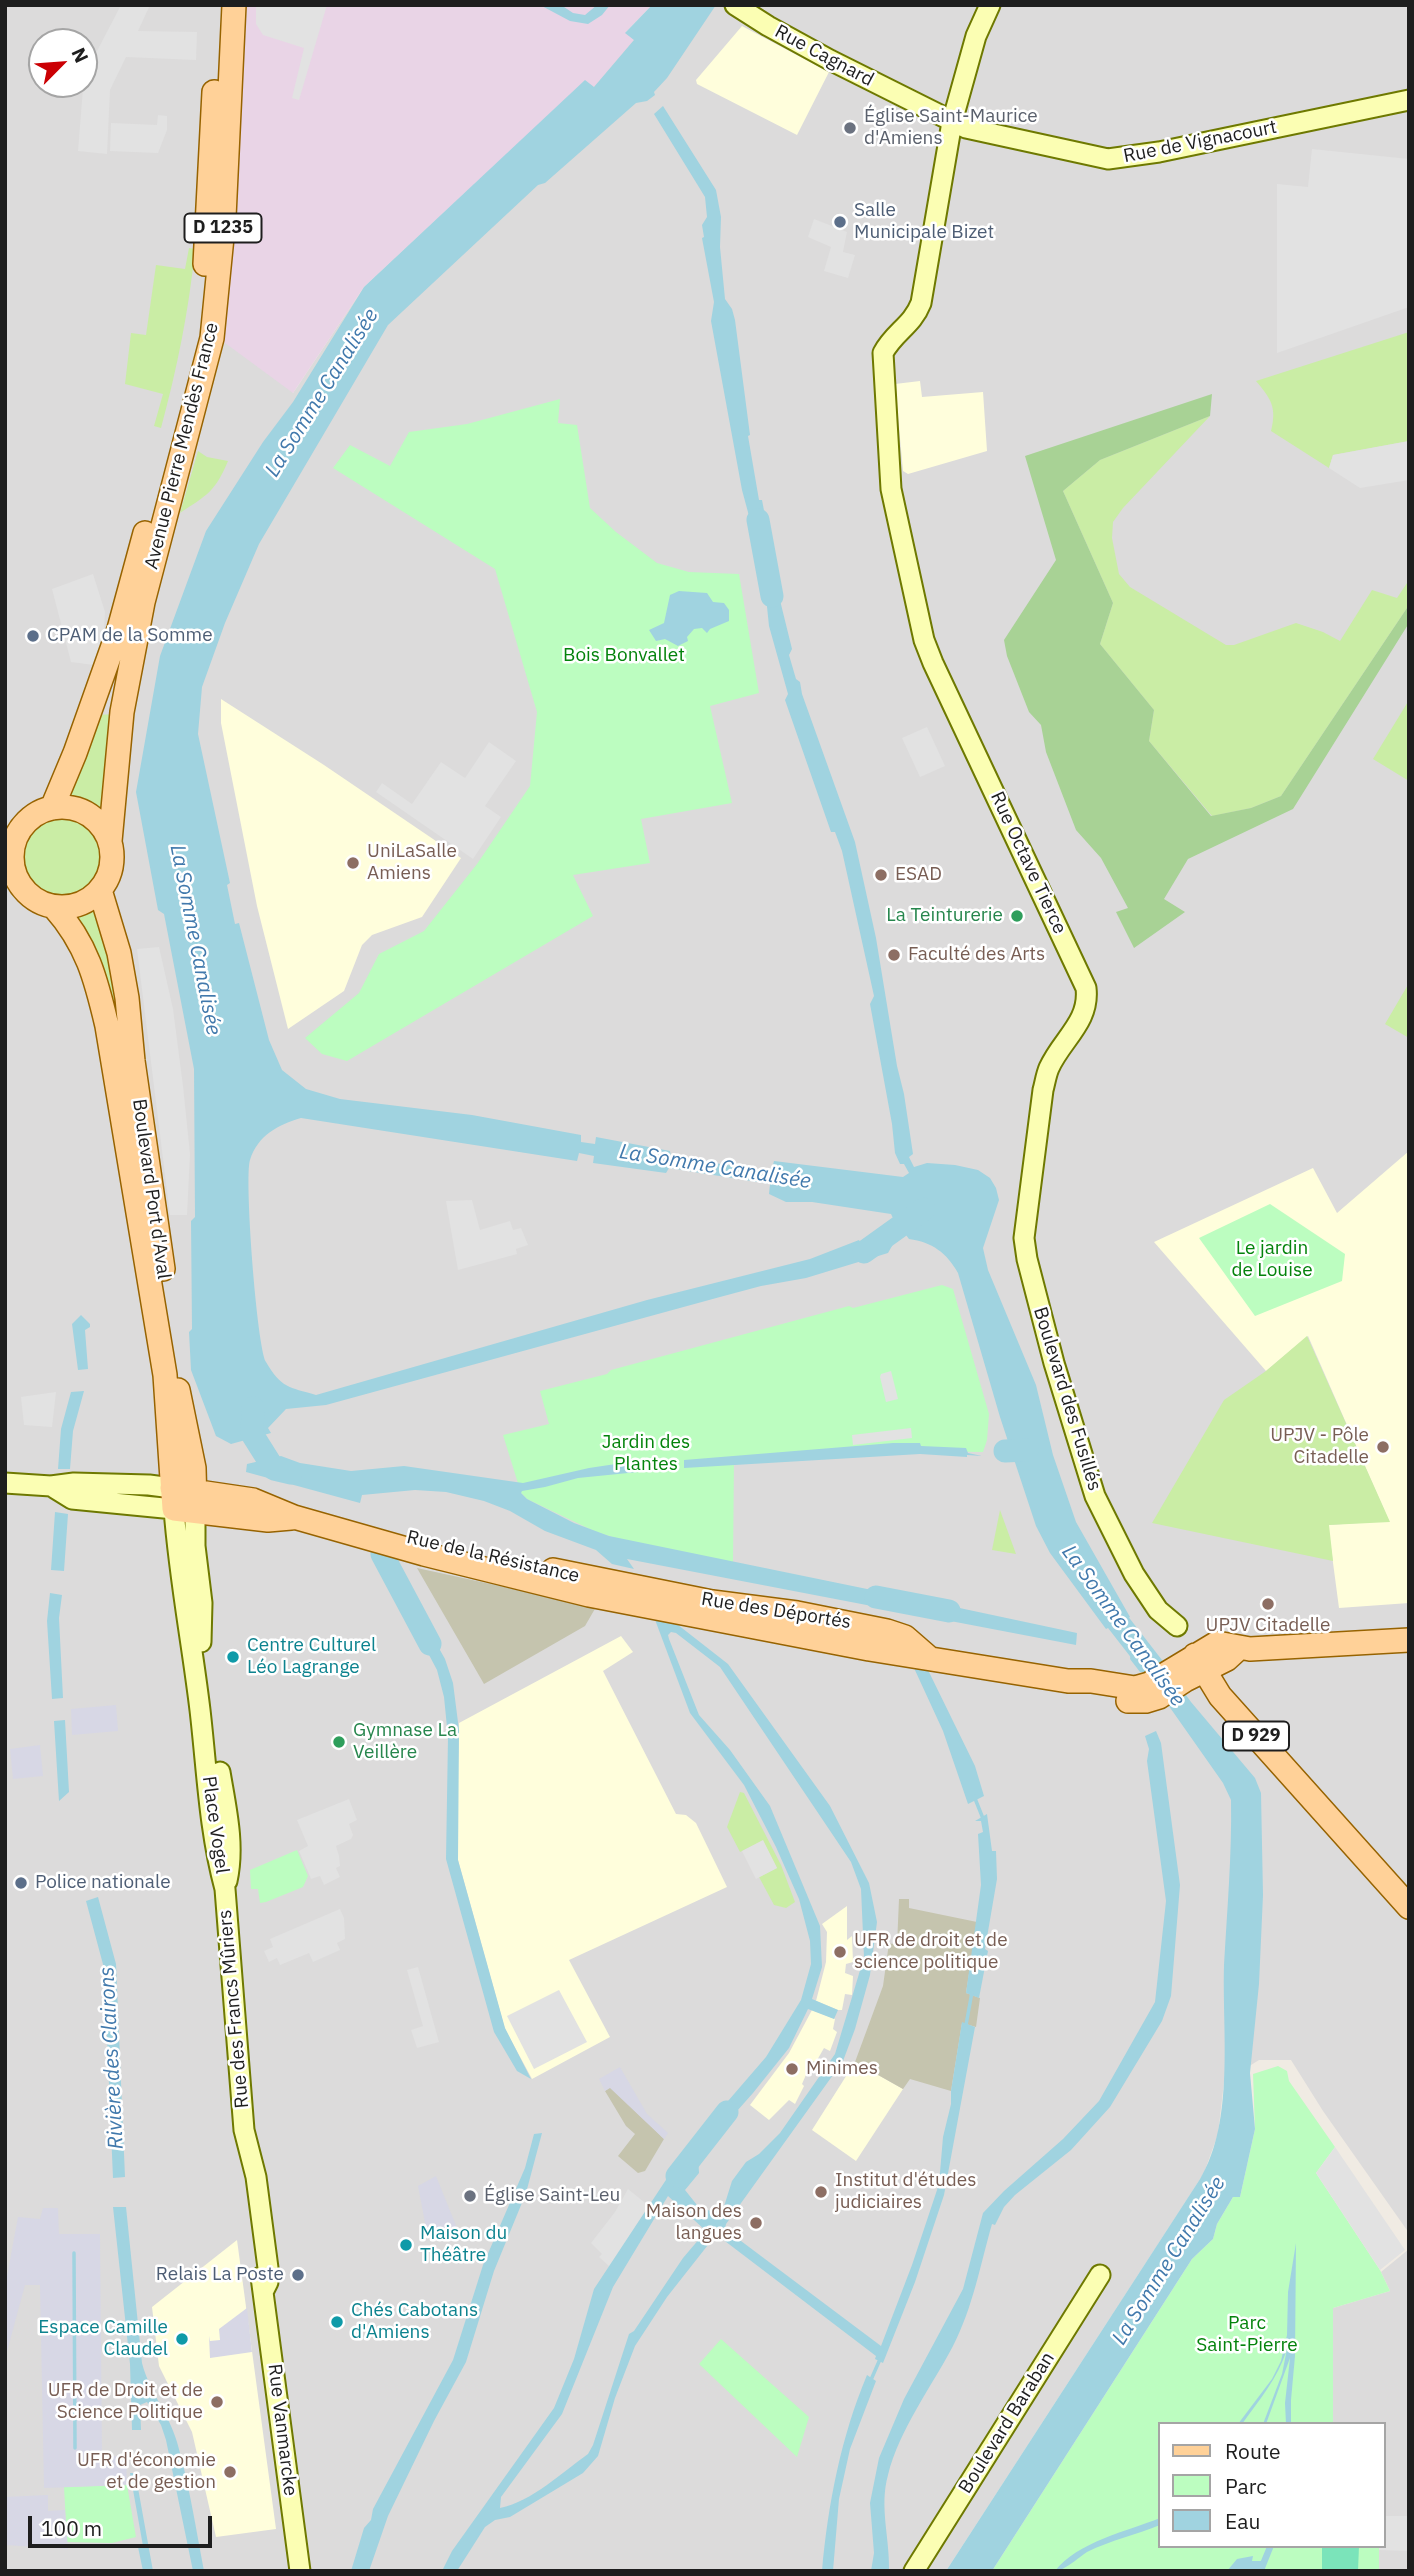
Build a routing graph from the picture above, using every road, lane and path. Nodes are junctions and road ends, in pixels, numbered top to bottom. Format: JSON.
{"nodes":[{"id":1,"x":219,"y":5,"type":"edge"},
{"id":2,"x":234,"y":5,"type":"edge"},
{"id":3,"x":735,"y":5,"type":"edge"},
{"id":4,"x":990,"y":5,"type":"edge"},
{"id":5,"x":1409,"y":100,"type":"edge"},
{"id":6,"x":952,"y":122,"type":"junction"},
{"id":7,"x":52,"y":808,"type":"junction"},
{"id":8,"x":13,"y":834,"type":"edge"},
{"id":9,"x":110,"y":841,"type":"junction"},
{"id":10,"x":10,"y":874,"type":"edge"},
{"id":11,"x":100,"y":890,"type":"junction"},
{"id":12,"x":54,"y":906,"type":"junction"},
{"id":13,"x":1024,"y":1238,"type":"joint"},
{"id":14,"x":181,"y":1455,"type":"junction"},
{"id":15,"x":5,"y":1483,"type":"edge"},
{"id":16,"x":184,"y":1500,"type":"junction"},
{"id":17,"x":612,"y":1591,"type":"junction"},
{"id":18,"x":1409,"y":1640,"type":"edge"},
{"id":19,"x":929,"y":1658,"type":"junction"},
{"id":20,"x":1190,"y":1668,"type":"junction"},
{"id":21,"x":225,"y":1889,"type":"joint"},
{"id":22,"x":1409,"y":1907,"type":"edge"},
{"id":23,"x":252,"y":2191,"type":"joint"},
{"id":24,"x":1100,"y":2275,"type":"dead end"},
{"id":25,"x":300,"y":2571,"type":"edge"},
{"id":26,"x":914,"y":2571,"type":"edge"}],
"edges":[{"from":1,"to":7,"type":"main road","name":"Avenue Pierre Mendès France","number":"D 1235"},
{"from":2,"to":9,"type":"main road","name":"Avenue Pierre Mendès France","number":"D 1235"},
{"from":3,"to":6,"type":"street","name":"Rue Cagnard"},
{"from":4,"to":6,"type":"street","name":"Rue Octave Tierce"},
{"from":5,"to":6,"type":"street","name":"Rue de Vignacourt"},
{"from":6,"to":13,"type":"street","name":"Rue Octave Tierce"},
{"from":7,"to":8,"type":"main road"},
{"from":7,"to":9,"type":"main road"},
{"from":8,"to":10,"type":"main road"},
{"from":9,"to":11,"type":"main road"},
{"from":10,"to":12,"type":"main road"},
{"from":11,"to":12,"type":"main road"},
{"from":11,"to":14,"type":"main road","name":"Boulevard Port d'Aval"},
{"from":12,"to":14,"type":"main road","name":"Boulevard Port d'Aval"},
{"from":13,"to":20,"type":"street","name":"Boulevard des Fusillés","number":"D 929"},
{"from":14,"to":16,"type":"main road","name":"Boulevard Port d'Aval"},
{"from":15,"to":16,"type":"street"},
{"from":16,"to":17,"type":"main road","name":"Rue de la Résistance"},
{"from":16,"to":21,"type":"street","name":"Place Vogel"},
{"from":17,"to":19,"type":"main road","name":"Rue des Déportés"},
{"from":17,"to":19,"type":"main road","name":"Rue des Déportés"},
{"from":18,"to":20,"type":"main road","name":"Rue des Déportés"},
{"from":19,"to":20,"type":"main road","name":"Rue des Déportés"},
{"from":20,"to":22,"type":"main road","number":"D 929"},
{"from":21,"to":23,"type":"street","name":"Rue des Francs Mûriers"},
{"from":23,"to":25,"type":"street","name":"Rue Vanmarcke"},
{"from":24,"to":26,"type":"street","name":"Boulevard Baraban"}]}
